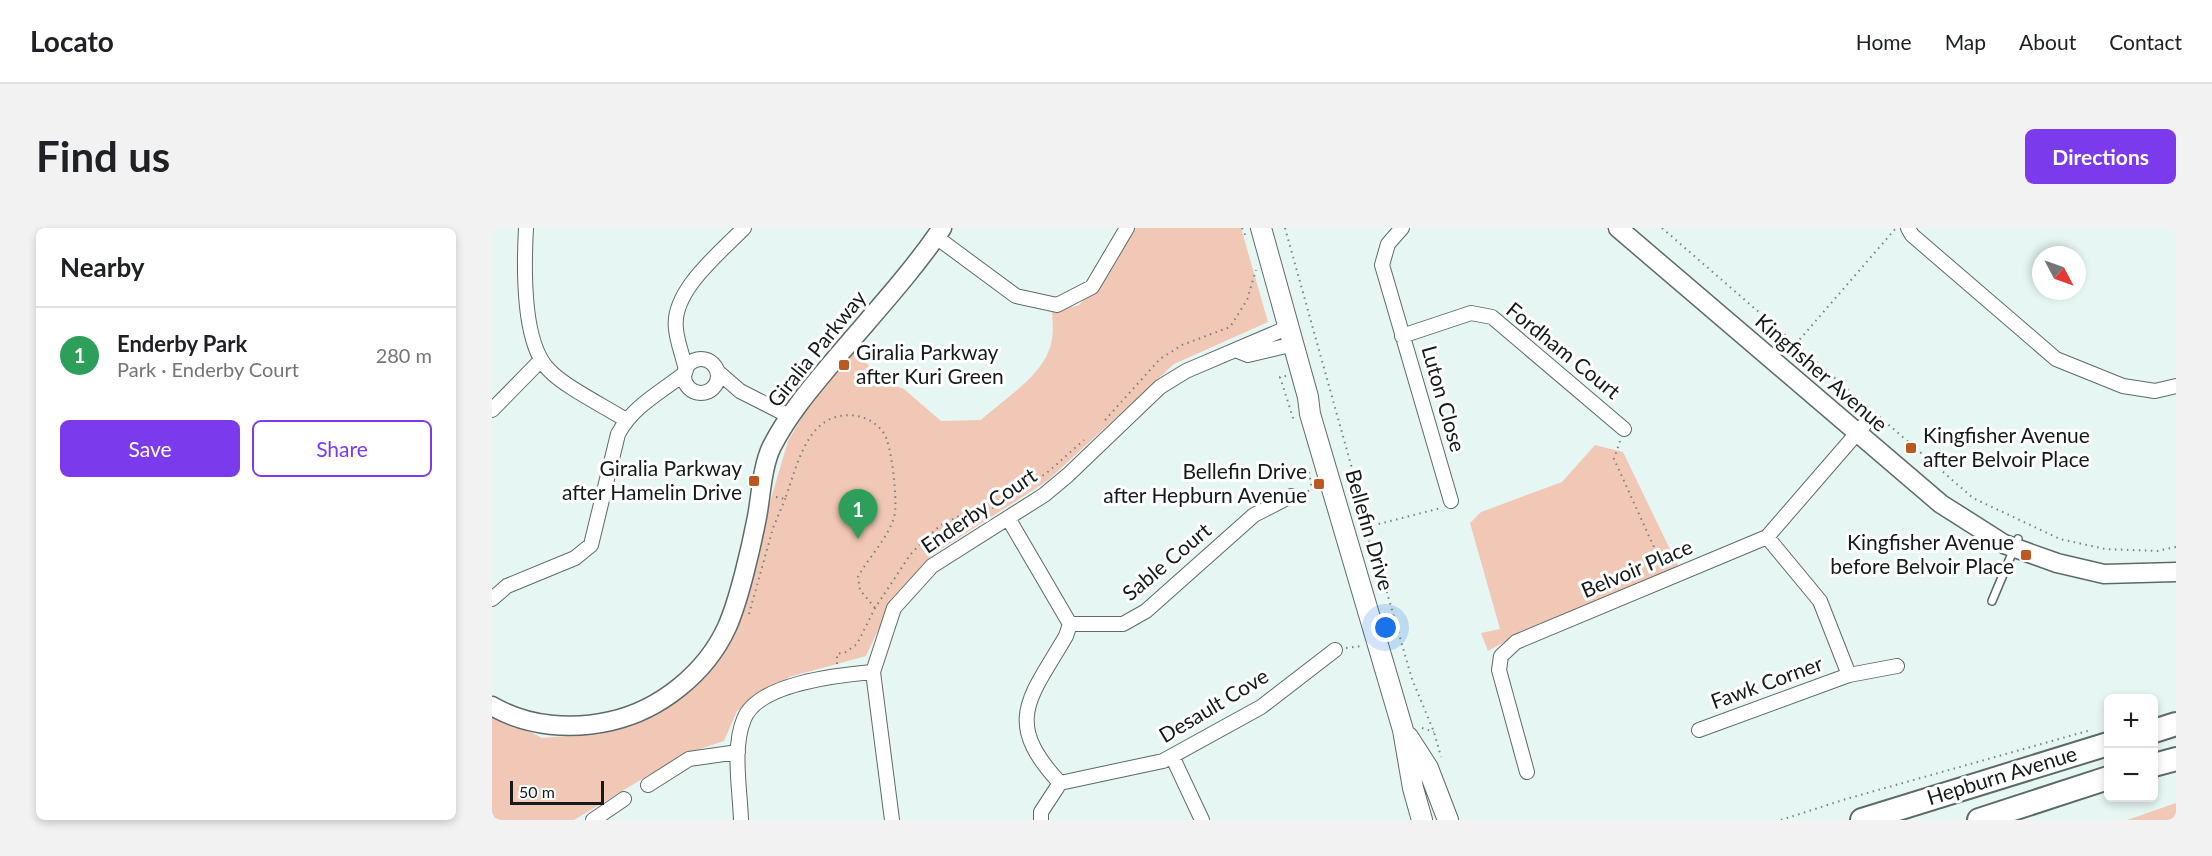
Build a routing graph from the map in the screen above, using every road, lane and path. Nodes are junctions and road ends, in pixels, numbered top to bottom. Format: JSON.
{"nodes":[{"id":1,"x":526,"y":228,"type":"edge"},
{"id":2,"x":744,"y":228,"type":"edge"},
{"id":3,"x":1127,"y":228,"type":"edge"},
{"id":4,"x":1242,"y":228,"type":"edge"},
{"id":5,"x":1285,"y":228,"type":"edge"},
{"id":6,"x":1402,"y":228,"type":"edge"},
{"id":7,"x":1618,"y":228,"type":"edge"},
{"id":8,"x":1637,"y":228,"type":"edge"},
{"id":9,"x":1662,"y":228,"type":"edge"},
{"id":10,"x":1896,"y":228,"type":"edge"},
{"id":11,"x":1908,"y":228,"type":"edge"},
{"id":12,"x":939,"y":232,"type":"edge"},
{"id":13,"x":1253,"y":233,"type":"edge"},
{"id":14,"x":1253,"y":261,"type":"dead end"},
{"id":15,"x":1402,"y":336,"type":"junction"},
{"id":16,"x":1285,"y":337,"type":"junction"},
{"id":17,"x":679,"y":341,"type":"junction"},
{"id":18,"x":1790,"y":350,"type":"junction"},
{"id":19,"x":541,"y":360,"type":"junction"},
{"id":20,"x":699,"y":360,"type":"junction"},
{"id":21,"x":717,"y":371,"type":"junction"},
{"id":22,"x":686,"y":372,"type":"junction"},
{"id":23,"x":2176,"y":386,"type":"edge"},
{"id":24,"x":714,"y":387,"type":"junction"},
{"id":25,"x":662,"y":391,"type":"junction"},
{"id":26,"x":740,"y":391,"type":"junction"},
{"id":27,"x":697,"y":393,"type":"junction"},
{"id":28,"x":492,"y":410,"type":"edge"},
{"id":29,"x":789,"y":416,"type":"junction"},
{"id":30,"x":626,"y":420,"type":"junction"},
{"id":31,"x":1099,"y":426,"type":"dead end"},
{"id":32,"x":1624,"y":429,"type":"joint"},
{"id":33,"x":1860,"y":429,"type":"junction"},
{"id":34,"x":1091,"y":434,"type":"dead end"},
{"id":35,"x":1331,"y":484,"type":"junction"},
{"id":36,"x":762,"y":493,"type":"junction"},
{"id":37,"x":1291,"y":496,"type":"joint"},
{"id":38,"x":786,"y":497,"type":"junction"},
{"id":39,"x":1451,"y":501,"type":"joint"},
{"id":40,"x":1008,"y":518,"type":"junction"},
{"id":41,"x":1367,"y":527,"type":"junction"},
{"id":42,"x":1767,"y":537,"type":"junction"},
{"id":43,"x":2017,"y":544,"type":"junction"},
{"id":44,"x":2176,"y":547,"type":"edge"},
{"id":45,"x":2176,"y":560,"type":"edge"},
{"id":46,"x":2176,"y":572,"type":"edge"},
{"id":47,"x":1668,"y":578,"type":"junction"},
{"id":48,"x":492,"y":599,"type":"edge"},
{"id":49,"x":1992,"y":602,"type":"dead end"},
{"id":50,"x":875,"y":608,"type":"junction"},
{"id":51,"x":748,"y":616,"type":"dead end"},
{"id":52,"x":1070,"y":624,"type":"junction"},
{"id":53,"x":1378,"y":644,"type":"junction"},
{"id":54,"x":1335,"y":650,"type":"joint"},
{"id":55,"x":1897,"y":666,"type":"dead end"},
{"id":56,"x":873,"y":672,"type":"junction"},
{"id":57,"x":837,"y":675,"type":"junction"},
{"id":58,"x":1849,"y":675,"type":"junction"},
{"id":59,"x":492,"y":706,"type":"edge"},
{"id":60,"x":2176,"y":724,"type":"edge"},
{"id":61,"x":1403,"y":730,"type":"junction"},
{"id":62,"x":1699,"y":730,"type":"dead end"},
{"id":63,"x":2158,"y":730,"type":"edge"},
{"id":64,"x":2103,"y":736,"type":"edge"},
{"id":65,"x":738,"y":752,"type":"junction"},
{"id":66,"x":1172,"y":756,"type":"junction"},
{"id":67,"x":2176,"y":759,"type":"edge"},
{"id":68,"x":1443,"y":763,"type":"dead end"},
{"id":69,"x":2158,"y":764,"type":"edge"},
{"id":70,"x":1527,"y":772,"type":"dead end"},
{"id":71,"x":2104,"y":780,"type":"edge"},
{"id":72,"x":1060,"y":783,"type":"junction"},
{"id":73,"x":648,"y":785,"type":"dead end"},
{"id":74,"x":624,"y":800,"type":"dead end"},
{"id":75,"x":592,"y":820,"type":"edge"},
{"id":76,"x":741,"y":820,"type":"edge"},
{"id":77,"x":892,"y":820,"type":"edge"},
{"id":78,"x":1041,"y":820,"type":"edge"},
{"id":79,"x":1202,"y":820,"type":"edge"},
{"id":80,"x":1422,"y":820,"type":"edge"},
{"id":81,"x":1448,"y":820,"type":"edge"},
{"id":82,"x":1781,"y":820,"type":"edge"},
{"id":83,"x":1862,"y":820,"type":"edge"},
{"id":84,"x":1979,"y":820,"type":"edge"}],
"edges":[{"from":1,"to":19,"type":"street"},
{"from":2,"to":17,"type":"street"},
{"from":3,"to":12,"type":"street"},
{"from":4,"to":13,"type":"path"},
{"from":5,"to":41,"type":"path"},
{"from":6,"to":15,"type":"street","name":"Luton Close"},
{"from":7,"to":33,"type":"street","name":"Kingfisher Avenue"},
{"from":8,"to":18,"type":"street","name":"Kingfisher Avenue"},
{"from":9,"to":18,"type":"path"},
{"from":10,"to":18,"type":"path"},
{"from":11,"to":23,"type":"street"},
{"from":12,"to":29,"type":"street","name":"Giralia Parkway"},
{"from":13,"to":16,"type":"main road","name":"Bellefin Drive"},
{"from":14,"to":31,"type":"path"},
{"from":15,"to":32,"type":"street","name":"Fordham Court"},
{"from":15,"to":39,"type":"street","name":"Luton Close"},
{"from":16,"to":35,"type":"main road","name":"Bellefin Drive"},
{"from":16,"to":40,"type":"street","name":"Enderby Court"},
{"from":17,"to":20,"type":"street"},
{"from":17,"to":22,"type":"street"},
{"from":18,"to":33,"type":"street","name":"Kingfisher Avenue"},
{"from":18,"to":44,"type":"path"},
{"from":19,"to":28,"type":"street"},
{"from":19,"to":30,"type":"street"},
{"from":20,"to":21,"type":"street"},
{"from":20,"to":22,"type":"street"},
{"from":21,"to":24,"type":"street"},
{"from":21,"to":26,"type":"street"},
{"from":22,"to":25,"type":"street"},
{"from":22,"to":27,"type":"street"},
{"from":24,"to":26,"type":"street"},
{"from":24,"to":27,"type":"street"},
{"from":25,"to":27,"type":"street"},
{"from":25,"to":30,"type":"street"},
{"from":26,"to":29,"type":"street"},
{"from":29,"to":36,"type":"street","name":"Giralia Parkway"},
{"from":30,"to":48,"type":"street"},
{"from":32,"to":47,"type":"path"},
{"from":33,"to":42,"type":"street","name":"Belvoir Place"},
{"from":33,"to":43,"type":"street","name":"Kingfisher Avenue"},
{"from":34,"to":50,"type":"path"},
{"from":35,"to":37,"type":"path"},
{"from":35,"to":53,"type":"main road","name":"Bellefin Drive"},
{"from":36,"to":38,"type":"path"},
{"from":36,"to":59,"type":"street","name":"Giralia Parkway"},
{"from":37,"to":52,"type":"street","name":"Sable Court"},
{"from":38,"to":50,"type":"path"},
{"from":38,"to":51,"type":"path"},
{"from":39,"to":41,"type":"path"},
{"from":40,"to":52,"type":"street"},
{"from":40,"to":56,"type":"street","name":"Enderby Court"},
{"from":41,"to":68,"type":"path"},
{"from":42,"to":47,"type":"street","name":"Belvoir Place"},
{"from":42,"to":58,"type":"street","name":"Fawk Corner"},
{"from":43,"to":45,"type":"street","name":"Kingfisher Avenue"},
{"from":43,"to":46,"type":"street","name":"Kingfisher Avenue"},
{"from":43,"to":49,"type":"lane"},
{"from":47,"to":70,"type":"street","name":"Belvoir Place"},
{"from":50,"to":57,"type":"path"},
{"from":52,"to":72,"type":"street"},
{"from":53,"to":54,"type":"path"},
{"from":53,"to":61,"type":"main road","name":"Bellefin Drive"},
{"from":54,"to":66,"type":"street","name":"Desault Cove"},
{"from":55,"to":58,"type":"street","name":"Fawk Corner"},
{"from":56,"to":57,"type":"street"},
{"from":56,"to":77,"type":"street","name":"Enderby Court"},
{"from":57,"to":65,"type":"street"},
{"from":58,"to":62,"type":"street","name":"Fawk Corner"},
{"from":60,"to":63,"type":"main road"},
{"from":61,"to":80,"type":"main road","name":"Bellefin Drive"},
{"from":61,"to":81,"type":"main road","name":"Bellefin Drive"},
{"from":64,"to":82,"type":"path"},
{"from":64,"to":83,"type":"main road","name":"Hepburn Avenue"},
{"from":65,"to":73,"type":"street"},
{"from":65,"to":76,"type":"street"},
{"from":66,"to":72,"type":"street","name":"Desault Cove"},
{"from":66,"to":79,"type":"street"},
{"from":67,"to":69,"type":"main road"},
{"from":71,"to":84,"type":"main road","name":"Hepburn Avenue"},
{"from":72,"to":78,"type":"street"},
{"from":74,"to":75,"type":"street"}]}
